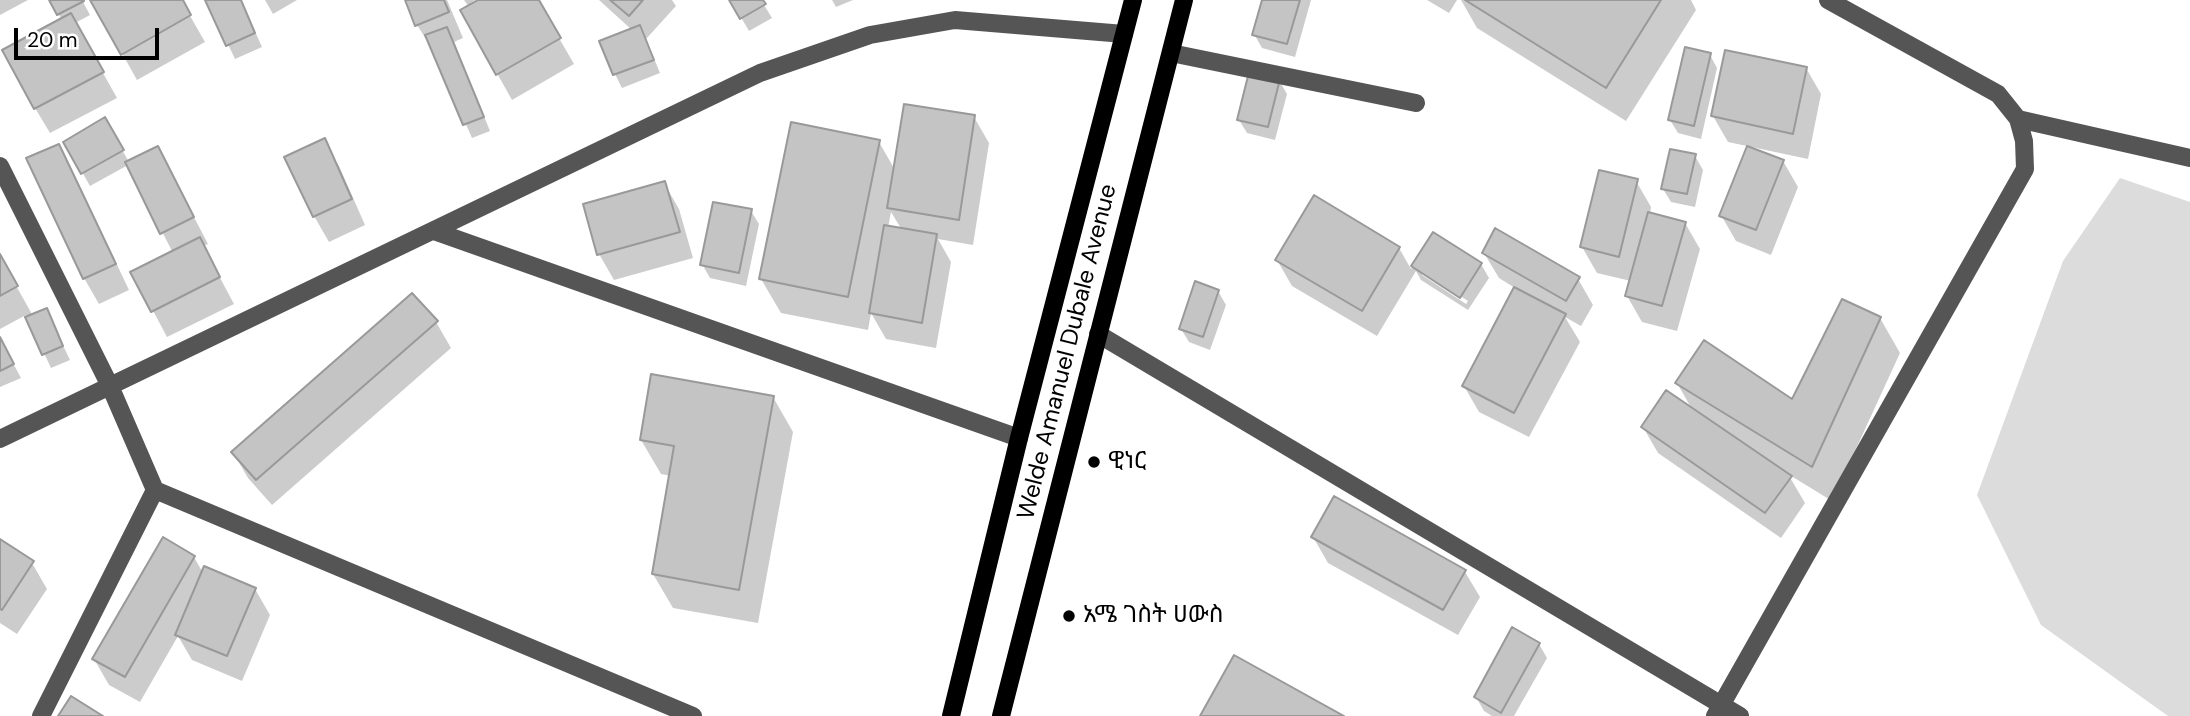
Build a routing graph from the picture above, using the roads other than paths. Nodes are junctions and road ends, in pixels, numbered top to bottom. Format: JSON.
{"nodes":[{"id":1,"x":1133,"y":0,"type":"edge"},
{"id":2,"x":1184,"y":0,"type":"edge"},
{"id":3,"x":1828,"y":0,"type":"edge"},
{"id":4,"x":1124,"y":34,"type":"junction"},
{"id":5,"x":1171,"y":53,"type":"junction"},
{"id":6,"x":1416,"y":103,"type":"dead end"},
{"id":7,"x":2018,"y":119,"type":"junction"},
{"id":8,"x":2190,"y":158,"type":"edge"},
{"id":9,"x":0,"y":166,"type":"edge"},
{"id":10,"x":434,"y":231,"type":"junction"},
{"id":11,"x":1098,"y":334,"type":"junction"},
{"id":12,"x":110,"y":386,"type":"junction"},
{"id":13,"x":1019,"y":438,"type":"junction"},
{"id":14,"x":0,"y":439,"type":"edge"},
{"id":15,"x":155,"y":490,"type":"junction"},
{"id":16,"x":1719,"y":711,"type":"edge"},
{"id":17,"x":41,"y":716,"type":"edge"},
{"id":18,"x":693,"y":716,"type":"edge"},
{"id":19,"x":951,"y":716,"type":"edge"},
{"id":20,"x":1001,"y":716,"type":"edge"},
{"id":21,"x":1740,"y":716,"type":"edge"}],
"edges":[{"from":1,"to":4,"type":"main road"},
{"from":2,"to":5,"type":"main road","name":"Welde Amanuel Dubale Avenue"},
{"from":3,"to":7,"type":"street"},
{"from":4,"to":10,"type":"street"},
{"from":4,"to":13,"type":"main road"},
{"from":5,"to":6,"type":"street"},
{"from":5,"to":11,"type":"main road","name":"Welde Amanuel Dubale Avenue"},
{"from":7,"to":8,"type":"street"},
{"from":7,"to":16,"type":"street"},
{"from":9,"to":12,"type":"street"},
{"from":10,"to":12,"type":"street"},
{"from":10,"to":13,"type":"street"},
{"from":11,"to":16,"type":"street"},
{"from":11,"to":20,"type":"main road","name":"Welde Amanuel Dubale Avenue"},
{"from":12,"to":14,"type":"street"},
{"from":12,"to":15,"type":"street"},
{"from":13,"to":19,"type":"main road"},
{"from":15,"to":17,"type":"street"},
{"from":15,"to":18,"type":"street"},
{"from":16,"to":21,"type":"street"}]}
